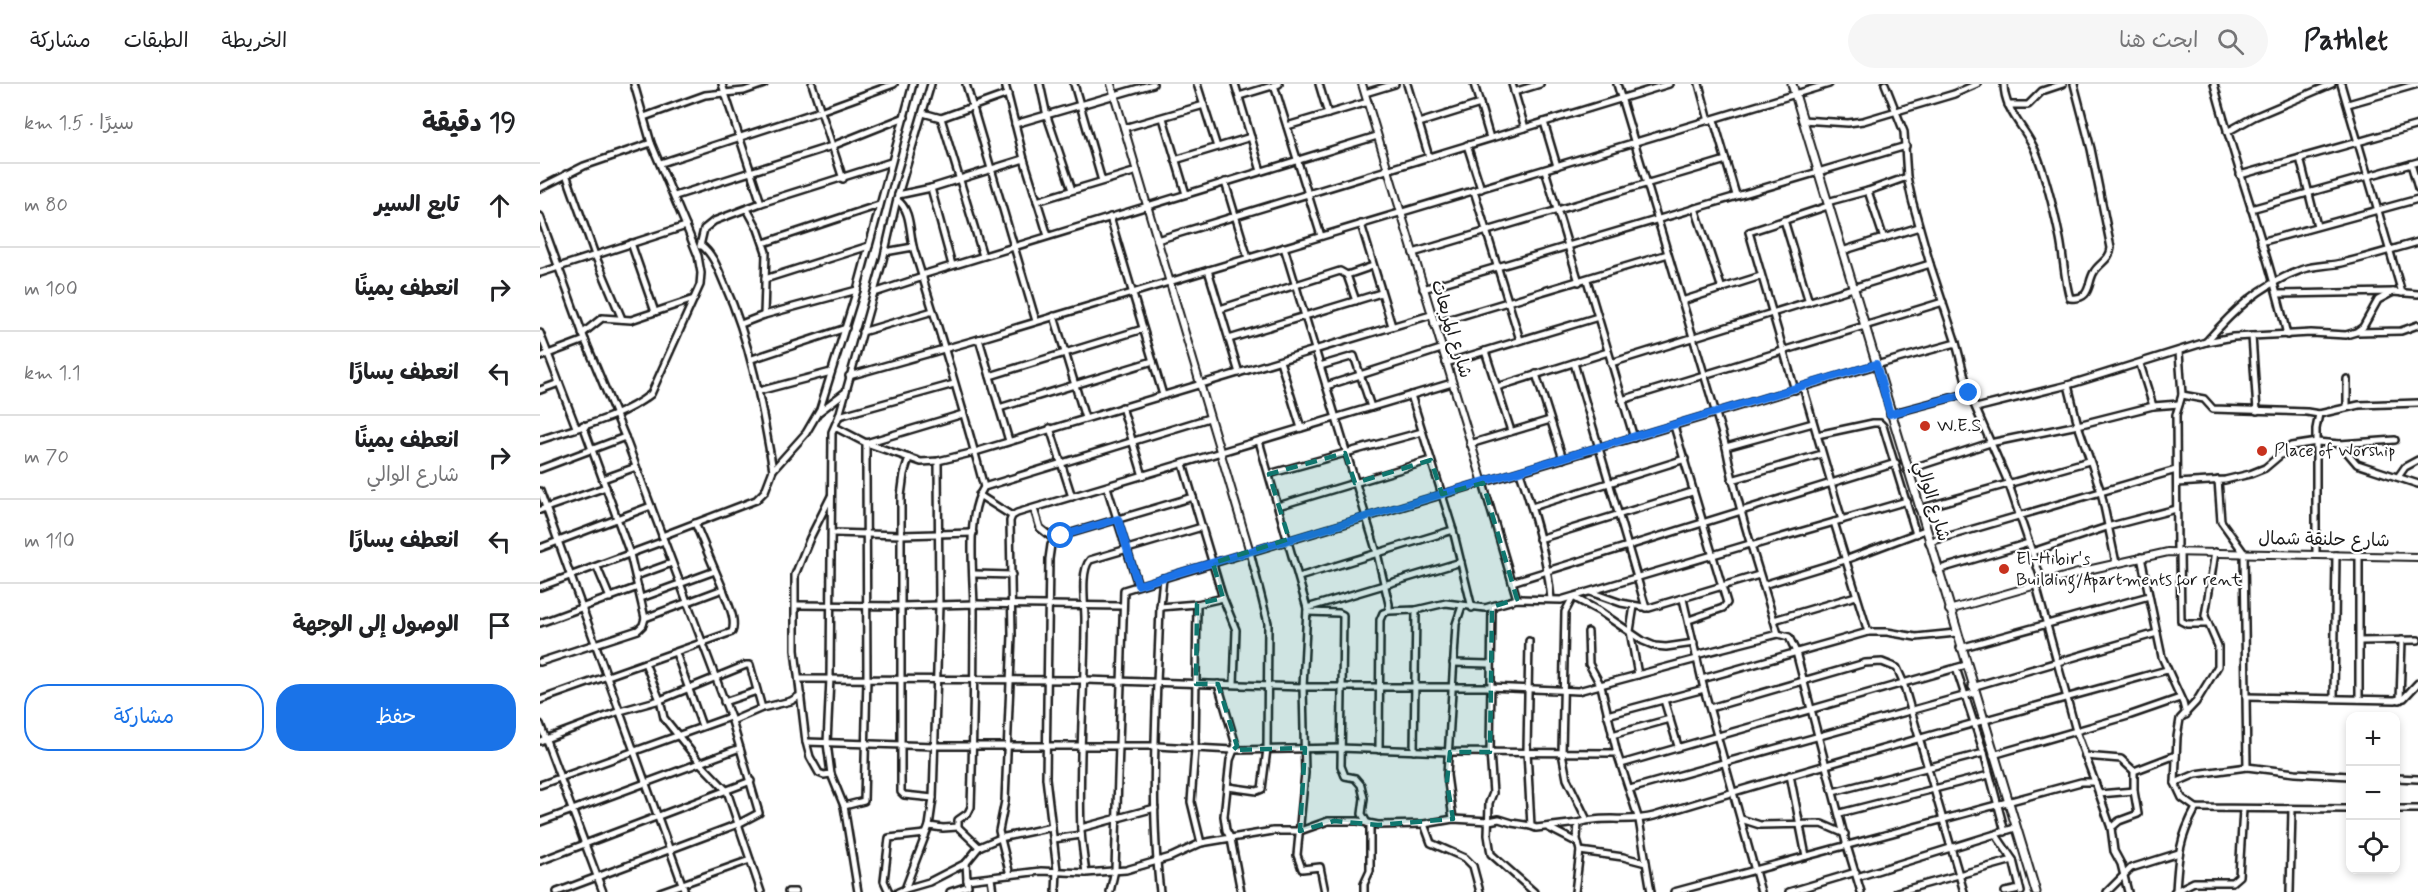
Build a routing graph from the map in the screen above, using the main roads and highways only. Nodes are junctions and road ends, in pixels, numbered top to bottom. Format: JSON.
{"nodes":[{"id":1,"x":1792,"y":84,"type":"edge"},
{"id":2,"x":2036,"y":892,"type":"edge"}],
"edges":[{"from":1,"to":2,"type":"main road","name":"شارع الوالي"}]}
